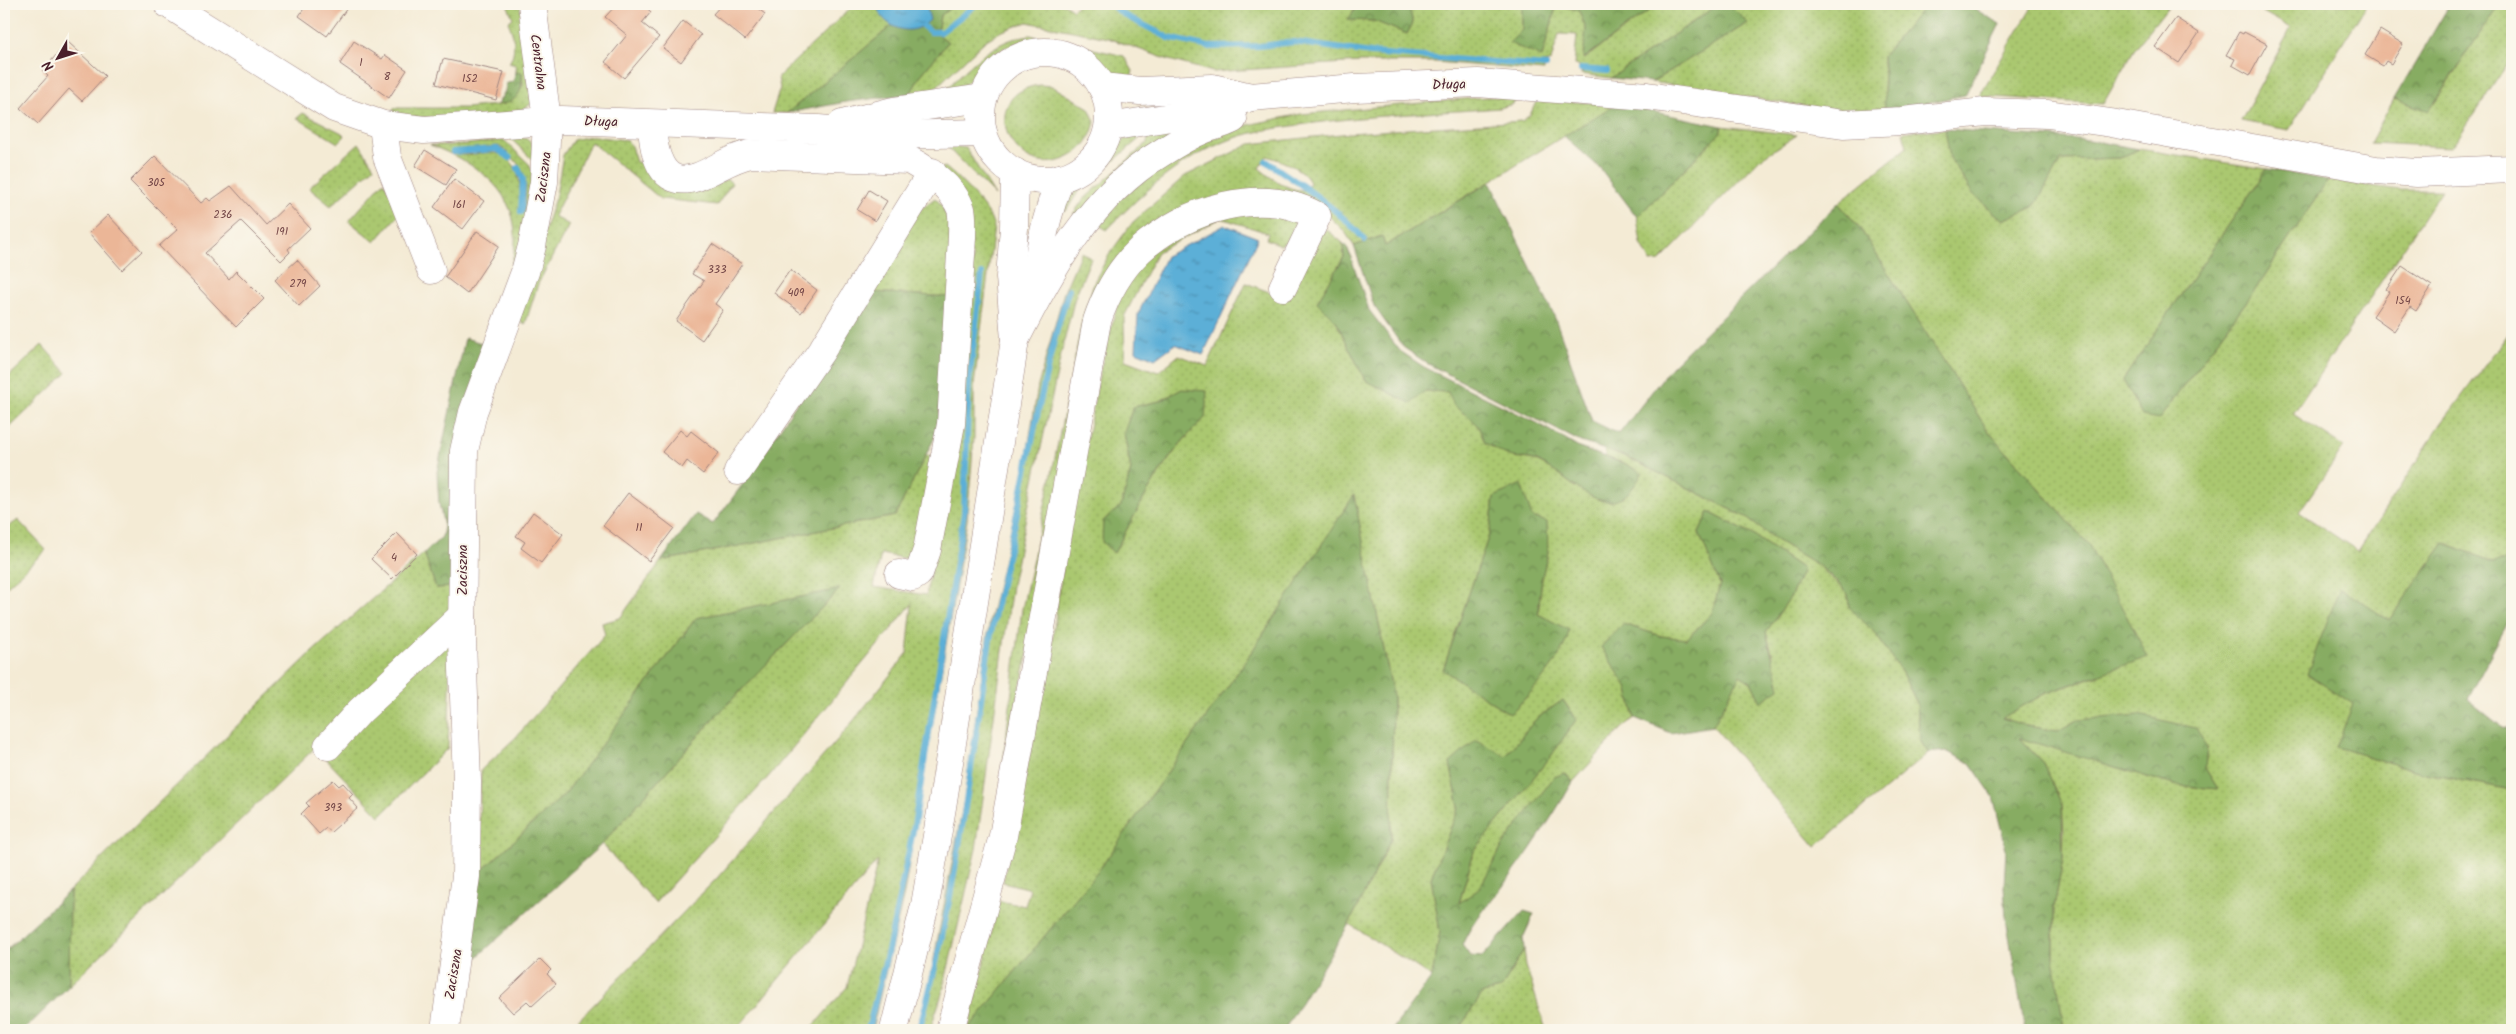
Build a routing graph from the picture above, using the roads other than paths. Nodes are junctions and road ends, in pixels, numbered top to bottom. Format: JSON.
{"nodes":[{"id":1,"x":168,"y":4,"type":"edge"},
{"id":2,"x":532,"y":4,"type":"edge"},
{"id":3,"x":1102,"y":87,"type":"junction"},
{"id":4,"x":1264,"y":96,"type":"junction"},
{"id":5,"x":983,"y":98,"type":"junction"},
{"id":6,"x":547,"y":120,"type":"junction"},
{"id":7,"x":652,"y":124,"type":"junction"},
{"id":8,"x":383,"y":125,"type":"junction"},
{"id":9,"x":1109,"y":127,"type":"junction"},
{"id":10,"x":818,"y":129,"type":"junction"},
{"id":11,"x":983,"y":133,"type":"junction"},
{"id":12,"x":2512,"y":169,"type":"edge"},
{"id":13,"x":932,"y":172,"type":"junction"},
{"id":14,"x":1014,"y":172,"type":"junction"},
{"id":15,"x":1060,"y":178,"type":"junction"},
{"id":16,"x":431,"y":270,"type":"dead end"},
{"id":17,"x":1283,"y":287,"type":"dead end"},
{"id":18,"x":1034,"y":304,"type":"junction"},
{"id":19,"x":1015,"y":340,"type":"junction"},
{"id":20,"x":738,"y":471,"type":"dead end"},
{"id":21,"x":899,"y":574,"type":"dead end"},
{"id":22,"x":462,"y":616,"type":"junction"},
{"id":23,"x":328,"y":746,"type":"dead end"},
{"id":24,"x":445,"y":1030,"type":"edge"},
{"id":25,"x":894,"y":1030,"type":"edge"},
{"id":26,"x":950,"y":1030,"type":"edge"}],
"edges":[{"from":1,"to":8,"type":"main road","name":"Długa"},
{"from":2,"to":6,"type":"main road","name":"Centralna"},
{"from":3,"to":4,"type":"main road","name":"Długa"},
{"from":3,"to":5,"type":"main road"},
{"from":3,"to":9,"type":"main road"},
{"from":4,"to":9,"type":"main road","name":"Długa"},
{"from":4,"to":12,"type":"main road","name":"Długa"},
{"from":4,"to":18,"type":"main road"},
{"from":5,"to":10,"type":"main road","name":"Długa"},
{"from":5,"to":11,"type":"main road"},
{"from":6,"to":7,"type":"main road","name":"Długa"},
{"from":6,"to":8,"type":"main road","name":"Długa"},
{"from":6,"to":22,"type":"main road","name":"Zaciszna"},
{"from":7,"to":10,"type":"main road","name":"Długa"},
{"from":7,"to":13,"type":"main road"},
{"from":8,"to":16,"type":"main road"},
{"from":9,"to":15,"type":"main road"},
{"from":10,"to":11,"type":"main road","name":"Długa"},
{"from":11,"to":14,"type":"main road"},
{"from":13,"to":20,"type":"main road"},
{"from":13,"to":21,"type":"main road"},
{"from":14,"to":15,"type":"main road"},
{"from":14,"to":19,"type":"main road"},
{"from":15,"to":18,"type":"main road"},
{"from":17,"to":26,"type":"main road"},
{"from":18,"to":19,"type":"main road"},
{"from":19,"to":25,"type":"main road"},
{"from":22,"to":23,"type":"main road"},
{"from":22,"to":24,"type":"main road","name":"Zaciszna"}]}
